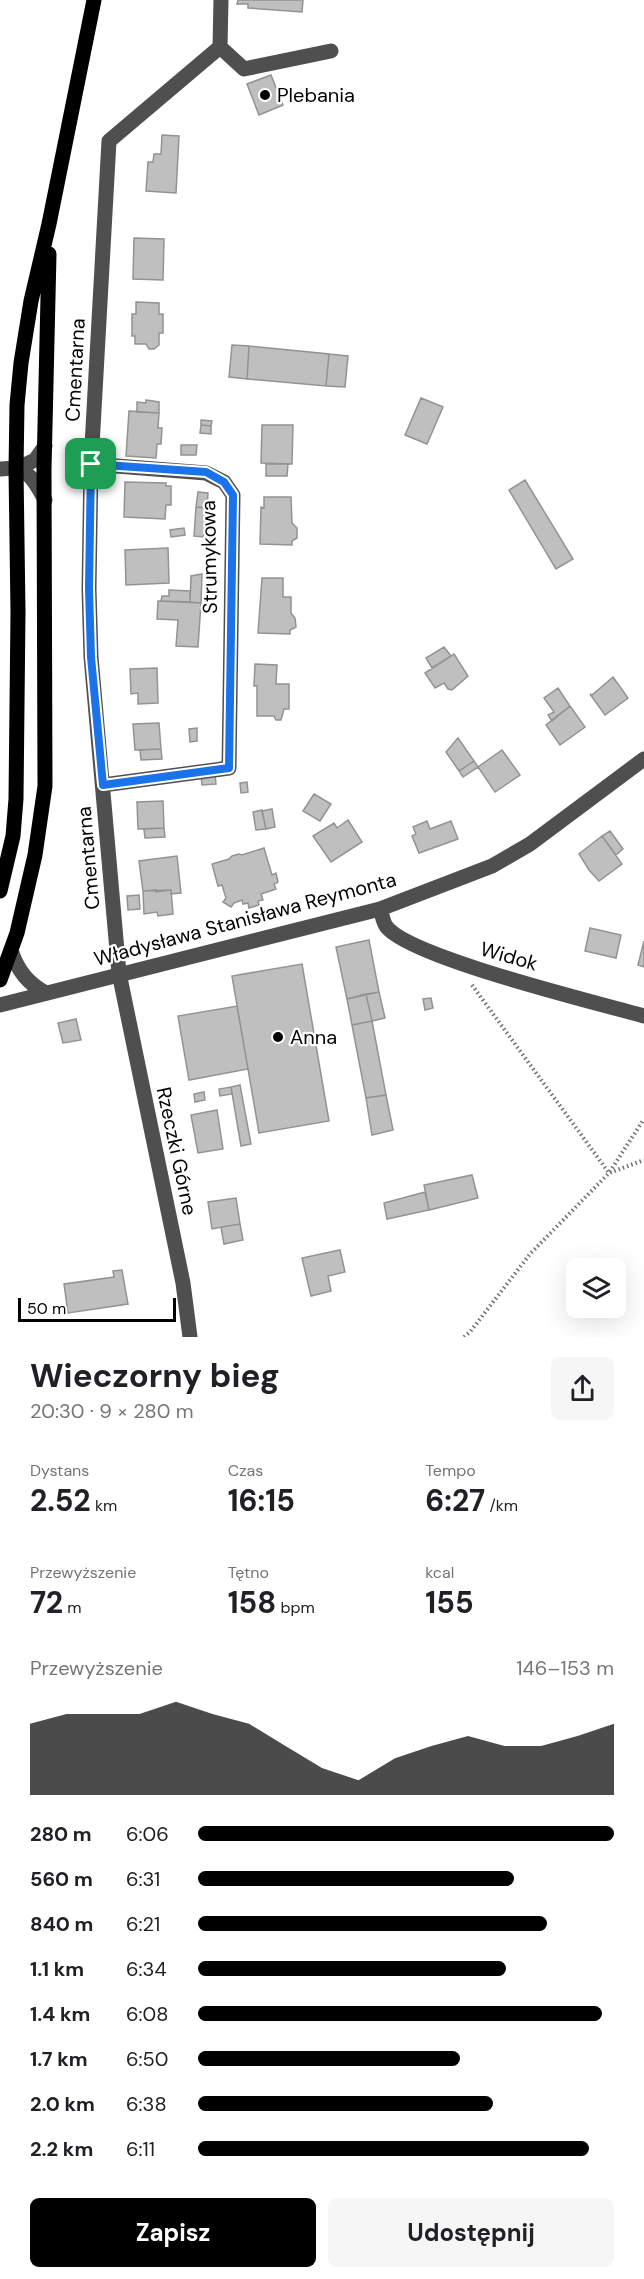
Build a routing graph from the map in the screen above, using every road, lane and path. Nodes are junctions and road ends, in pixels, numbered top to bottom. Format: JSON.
{"nodes":[{"id":1,"x":94,"y":0,"type":"edge"},
{"id":2,"x":221,"y":0,"type":"edge"},
{"id":3,"x":220,"y":47,"type":"junction"},
{"id":4,"x":332,"y":51,"type":"dead end"},
{"id":5,"x":49,"y":224,"type":"junction"},
{"id":6,"x":45,"y":446,"type":"junction"},
{"id":7,"x":91,"y":464,"type":"junction"},
{"id":8,"x":0,"y":469,"type":"edge"},
{"id":9,"x":16,"y":469,"type":"junction"},
{"id":10,"x":45,"y":500,"type":"junction"},
{"id":11,"x":644,"y":759,"type":"edge"},
{"id":12,"x":103,"y":785,"type":"junction"},
{"id":13,"x":0,"y":891,"type":"edge"},
{"id":14,"x":380,"y":909,"type":"junction"},
{"id":15,"x":11,"y":950,"type":"junction"},
{"id":16,"x":456,"y":963,"type":"junction"},
{"id":17,"x":120,"y":974,"type":"junction"},
{"id":18,"x":0,"y":980,"type":"edge"},
{"id":19,"x":46,"y":993,"type":"junction"},
{"id":20,"x":0,"y":1005,"type":"edge"},
{"id":21,"x":644,"y":1016,"type":"edge"},
{"id":22,"x":644,"y":1119,"type":"edge"},
{"id":23,"x":644,"y":1160,"type":"edge"},
{"id":24,"x":609,"y":1173,"type":"junction"},
{"id":25,"x":190,"y":1337,"type":"edge"},
{"id":26,"x":464,"y":1337,"type":"edge"}],
"edges":[{"from":1,"to":5,"type":"main road"},
{"from":2,"to":3,"type":"street"},
{"from":3,"to":4,"type":"street"},
{"from":3,"to":7,"type":"street","name":"Cmentarna"},
{"from":5,"to":6,"type":"main road"},
{"from":5,"to":9,"type":"main road"},
{"from":6,"to":9,"type":"street"},
{"from":6,"to":10,"type":"main road"},
{"from":7,"to":12,"type":"street","name":"Cmentarna"},
{"from":7,"to":12,"type":"street","name":"Strumykowa"},
{"from":8,"to":9,"type":"street"},
{"from":9,"to":10,"type":"street"},
{"from":9,"to":13,"type":"main road"},
{"from":10,"to":15,"type":"main road"},
{"from":11,"to":14,"type":"street","name":"Władysława Stanisława Reymonta"},
{"from":12,"to":17,"type":"street","name":"Cmentarna"},
{"from":14,"to":16,"type":"street","name":"Widok"},
{"from":14,"to":17,"type":"street","name":"Władysława Stanisława Reymonta"},
{"from":15,"to":18,"type":"main road"},
{"from":15,"to":19,"type":"street"},
{"from":16,"to":21,"type":"street","name":"Widok"},
{"from":16,"to":24,"type":"path"},
{"from":17,"to":19,"type":"street","name":"Władysława Stanisława Reymonta"},
{"from":17,"to":25,"type":"street","name":"Rzeczki Górne"},
{"from":19,"to":20,"type":"street","name":"Władysława Stanisława Reymonta"},
{"from":22,"to":24,"type":"path"},
{"from":23,"to":24,"type":"path"},
{"from":24,"to":26,"type":"path"}]}
